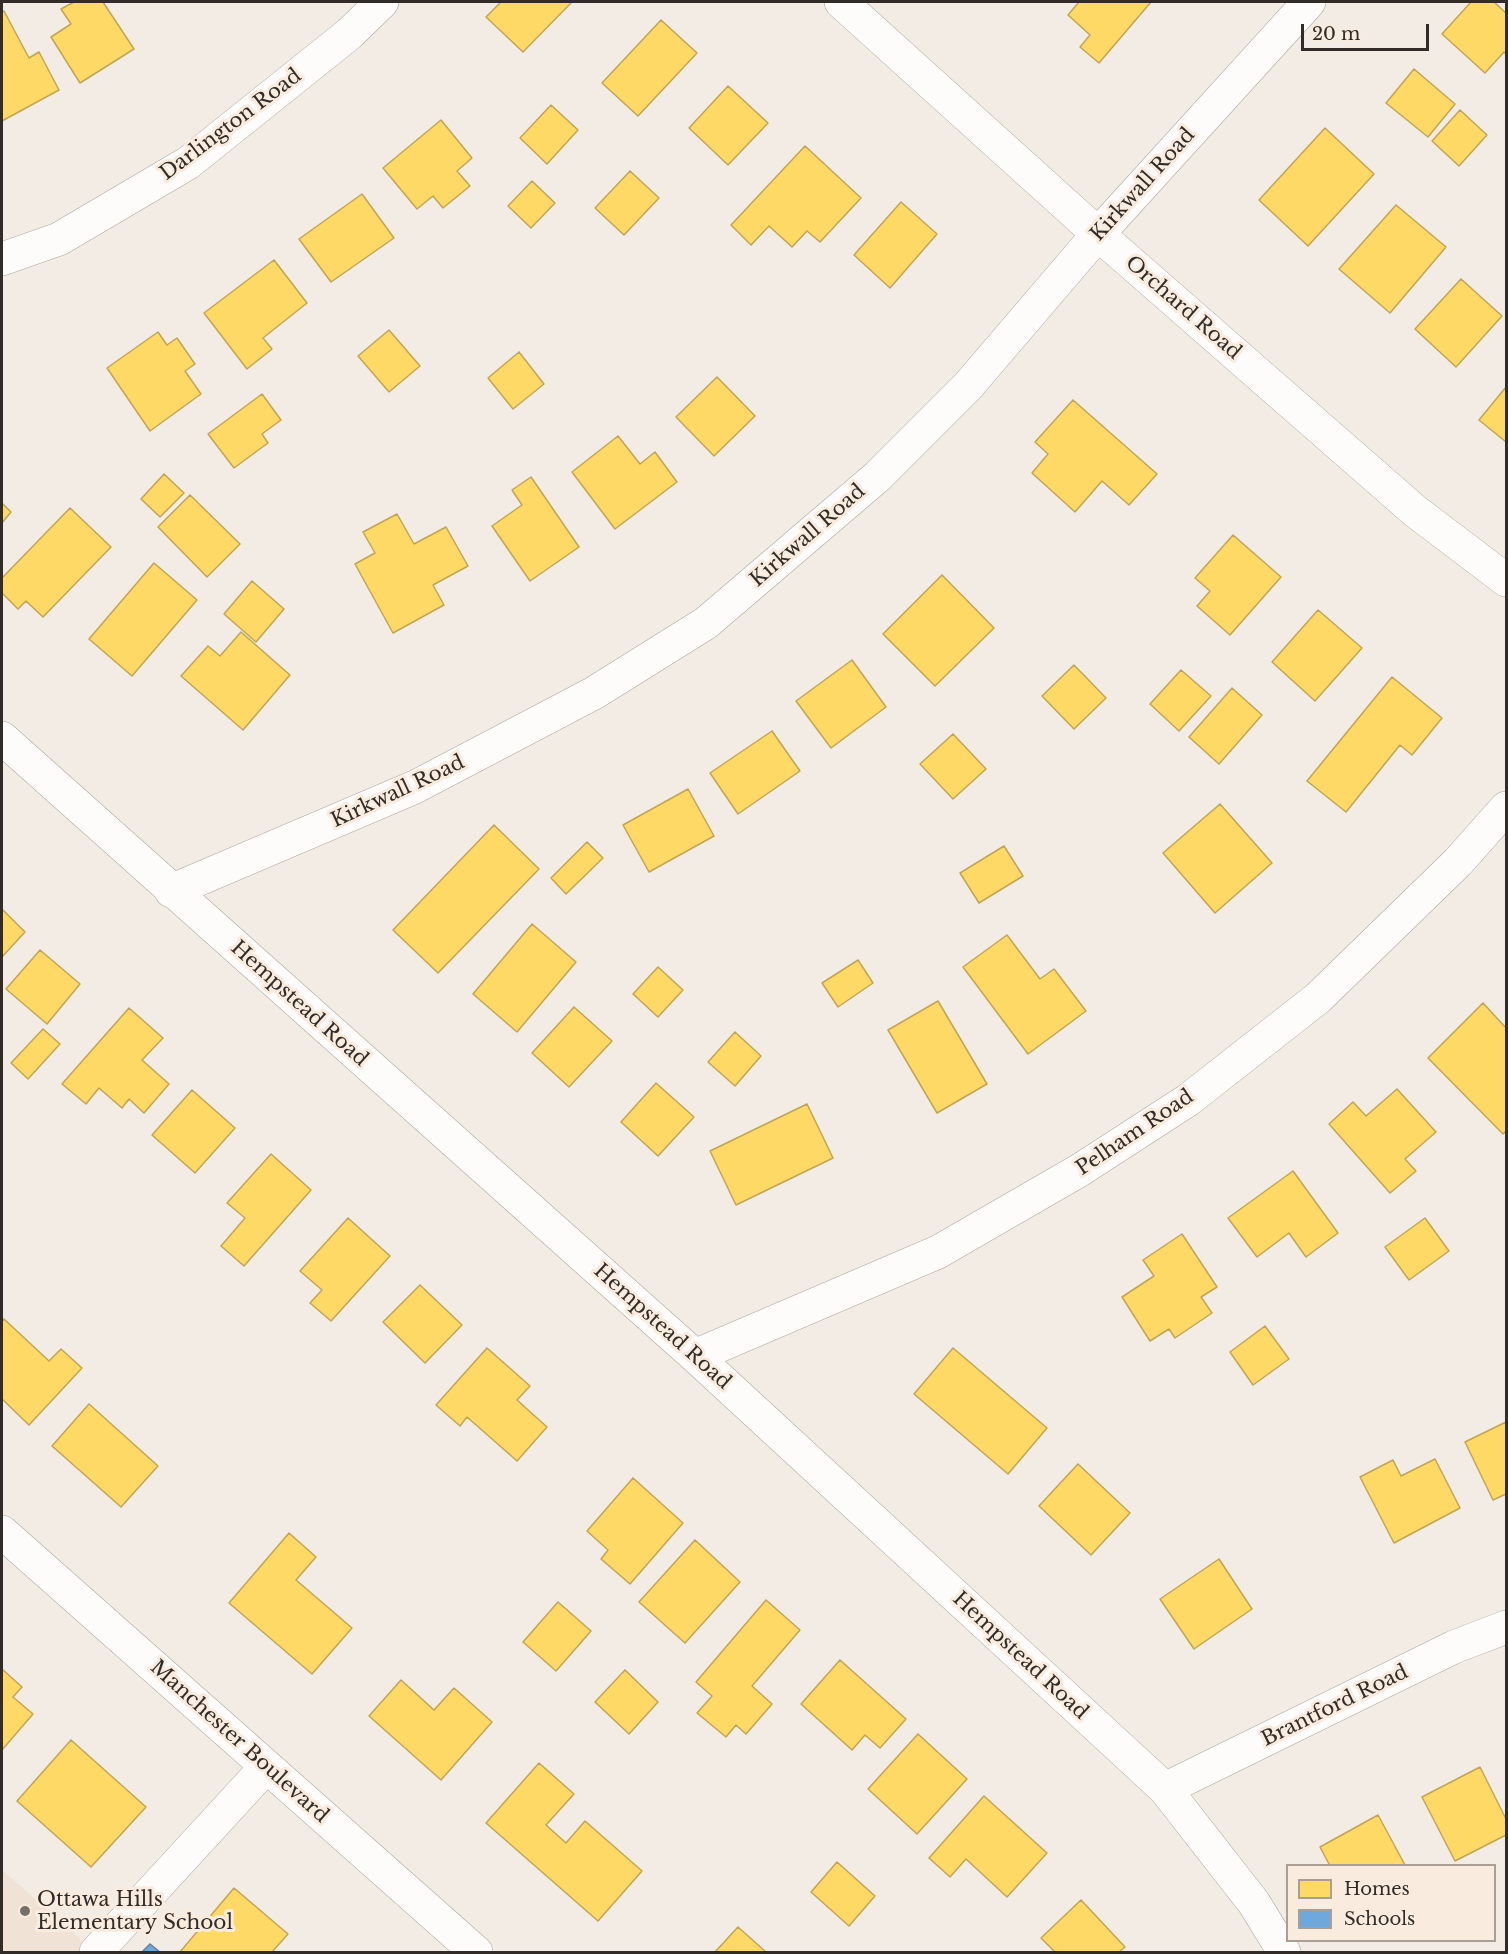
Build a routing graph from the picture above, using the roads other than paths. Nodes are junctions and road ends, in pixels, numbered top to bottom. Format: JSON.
{"nodes":[{"id":1,"x":382,"y":2,"type":"edge"},
{"id":2,"x":841,"y":2,"type":"edge"},
{"id":3,"x":1309,"y":2,"type":"edge"},
{"id":4,"x":1098,"y":234,"type":"junction"},
{"id":5,"x":2,"y":260,"type":"edge"},
{"id":6,"x":1506,"y":580,"type":"edge"},
{"id":7,"x":2,"y":738,"type":"edge"},
{"id":8,"x":1506,"y":808,"type":"edge"},
{"id":9,"x":171,"y":891,"type":"junction"},
{"id":10,"x":695,"y":1356,"type":"junction"},
{"id":11,"x":2,"y":1532,"type":"edge"},
{"id":12,"x":1506,"y":1627,"type":"edge"},
{"id":13,"x":266,"y":1767,"type":"junction"},
{"id":14,"x":1165,"y":1789,"type":"junction"},
{"id":15,"x":96,"y":1953,"type":"edge"},
{"id":16,"x":476,"y":1953,"type":"edge"},
{"id":17,"x":1284,"y":1953,"type":"edge"}],
"edges":[{"from":1,"to":5,"type":"street","name":"Darlington Road"},
{"from":2,"to":4,"type":"street","name":"Orchard Road"},
{"from":3,"to":4,"type":"street","name":"Kirkwall Road"},
{"from":4,"to":6,"type":"street","name":"Orchard Road"},
{"from":4,"to":9,"type":"street","name":"Kirkwall Road"},
{"from":7,"to":9,"type":"street","name":"Hempstead Road"},
{"from":8,"to":10,"type":"street","name":"Pelham Road"},
{"from":9,"to":10,"type":"street","name":"Hempstead Road"},
{"from":10,"to":14,"type":"street","name":"Hempstead Road"},
{"from":11,"to":13,"type":"street","name":"Manchester Boulevard"},
{"from":12,"to":14,"type":"street","name":"Brantford Road"},
{"from":13,"to":15,"type":"street"},
{"from":13,"to":16,"type":"street","name":"Manchester Boulevard"},
{"from":14,"to":17,"type":"street","name":"Hempstead Road"}]}
